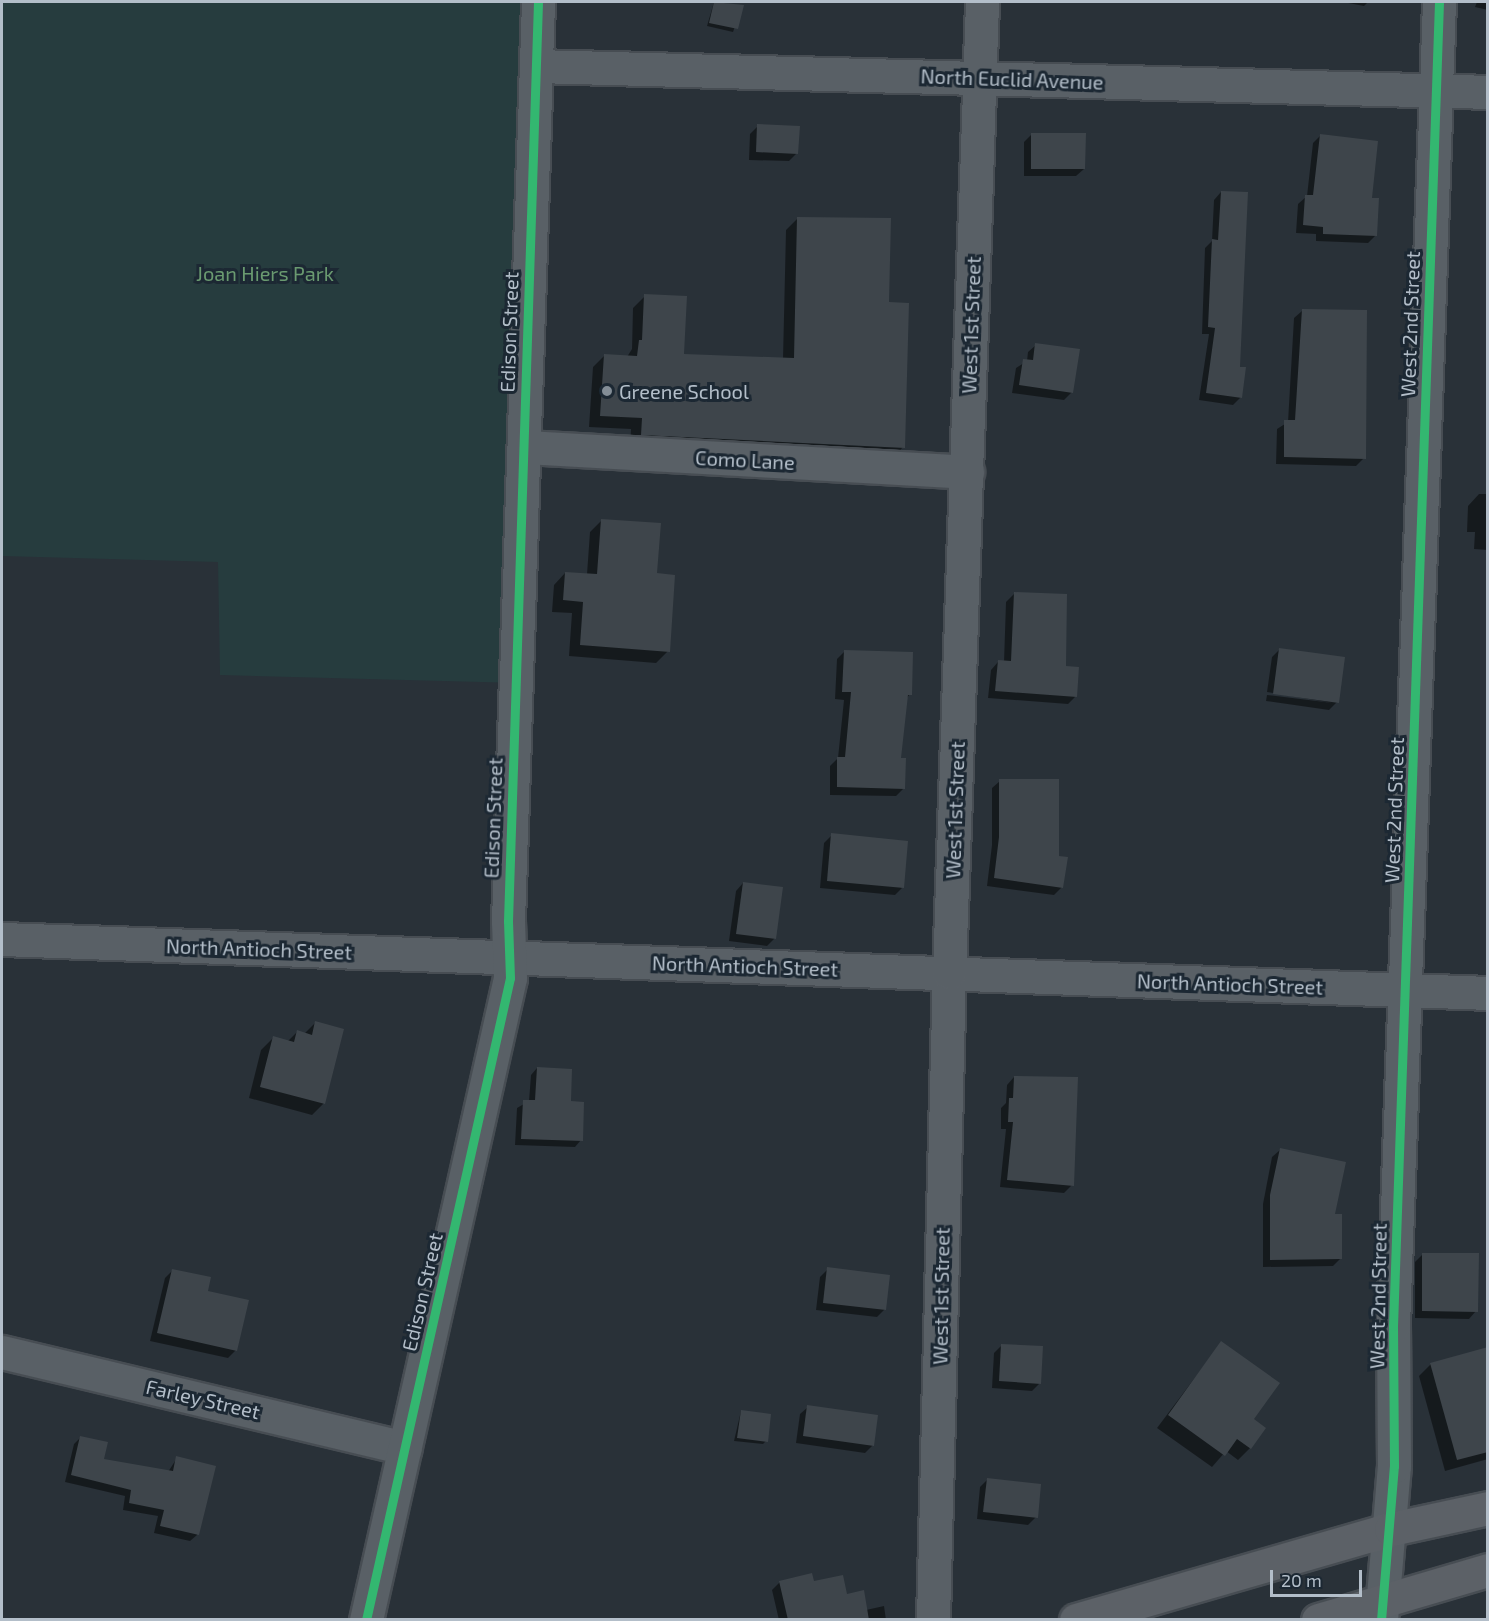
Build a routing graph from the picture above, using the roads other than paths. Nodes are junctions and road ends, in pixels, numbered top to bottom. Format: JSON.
{"nodes":[{"id":1,"x":538,"y":2,"type":"edge"},
{"id":2,"x":982,"y":2,"type":"edge"},
{"id":3,"x":1439,"y":2,"type":"edge"},
{"id":4,"x":537,"y":66,"type":"junction"},
{"id":5,"x":979,"y":78,"type":"junction"},
{"id":6,"x":1436,"y":91,"type":"junction"},
{"id":7,"x":1488,"y":92,"type":"edge"},
{"id":8,"x":524,"y":447,"type":"junction"},
{"id":9,"x":967,"y":472,"type":"junction"},
{"id":10,"x":2,"y":939,"type":"edge"},
{"id":11,"x":510,"y":958,"type":"junction"},
{"id":12,"x":949,"y":972,"type":"junction"},
{"id":13,"x":1406,"y":991,"type":"junction"},
{"id":14,"x":1488,"y":993,"type":"edge"},
{"id":15,"x":2,"y":1352,"type":"edge"},
{"id":16,"x":405,"y":1448,"type":"junction"},
{"id":17,"x":1488,"y":1508,"type":"edge"},
{"id":18,"x":1391,"y":1529,"type":"junction"},
{"id":19,"x":1488,"y":1570,"type":"edge"},
{"id":20,"x":1382,"y":1611,"type":"edge"},
{"id":21,"x":366,"y":1620,"type":"edge"},
{"id":22,"x":933,"y":1620,"type":"edge"},
{"id":23,"x":1076,"y":1620,"type":"edge"},
{"id":24,"x":1318,"y":1620,"type":"edge"}],
"edges":[{"from":1,"to":4,"type":"street","name":"Edison Street"},
{"from":2,"to":5,"type":"street","name":"West 1st Street"},
{"from":3,"to":6,"type":"street","name":"West 2nd Street"},
{"from":4,"to":5,"type":"street","name":"North Euclid Avenue"},
{"from":4,"to":8,"type":"street","name":"Edison Street"},
{"from":5,"to":6,"type":"street","name":"North Euclid Avenue"},
{"from":5,"to":9,"type":"street","name":"West 1st Street"},
{"from":6,"to":7,"type":"street","name":"North Euclid Avenue"},
{"from":6,"to":13,"type":"street","name":"West 2nd Street"},
{"from":8,"to":9,"type":"street","name":"Como Lane"},
{"from":8,"to":11,"type":"street","name":"Edison Street"},
{"from":9,"to":12,"type":"street","name":"West 1st Street"},
{"from":10,"to":11,"type":"street","name":"North Antioch Street"},
{"from":11,"to":12,"type":"street","name":"North Antioch Street"},
{"from":11,"to":16,"type":"street","name":"Edison Street"},
{"from":12,"to":13,"type":"street","name":"North Antioch Street"},
{"from":12,"to":22,"type":"street","name":"West 1st Street"},
{"from":13,"to":14,"type":"street","name":"North Antioch Street"},
{"from":13,"to":18,"type":"street","name":"West 2nd Street"},
{"from":15,"to":16,"type":"street","name":"Farley Street"},
{"from":16,"to":21,"type":"street","name":"Edison Street"},
{"from":17,"to":18,"type":"main road"},
{"from":18,"to":20,"type":"street","name":"West 2nd Street"},
{"from":18,"to":23,"type":"main road"},
{"from":19,"to":20,"type":"main road"},
{"from":20,"to":24,"type":"main road"}]}
